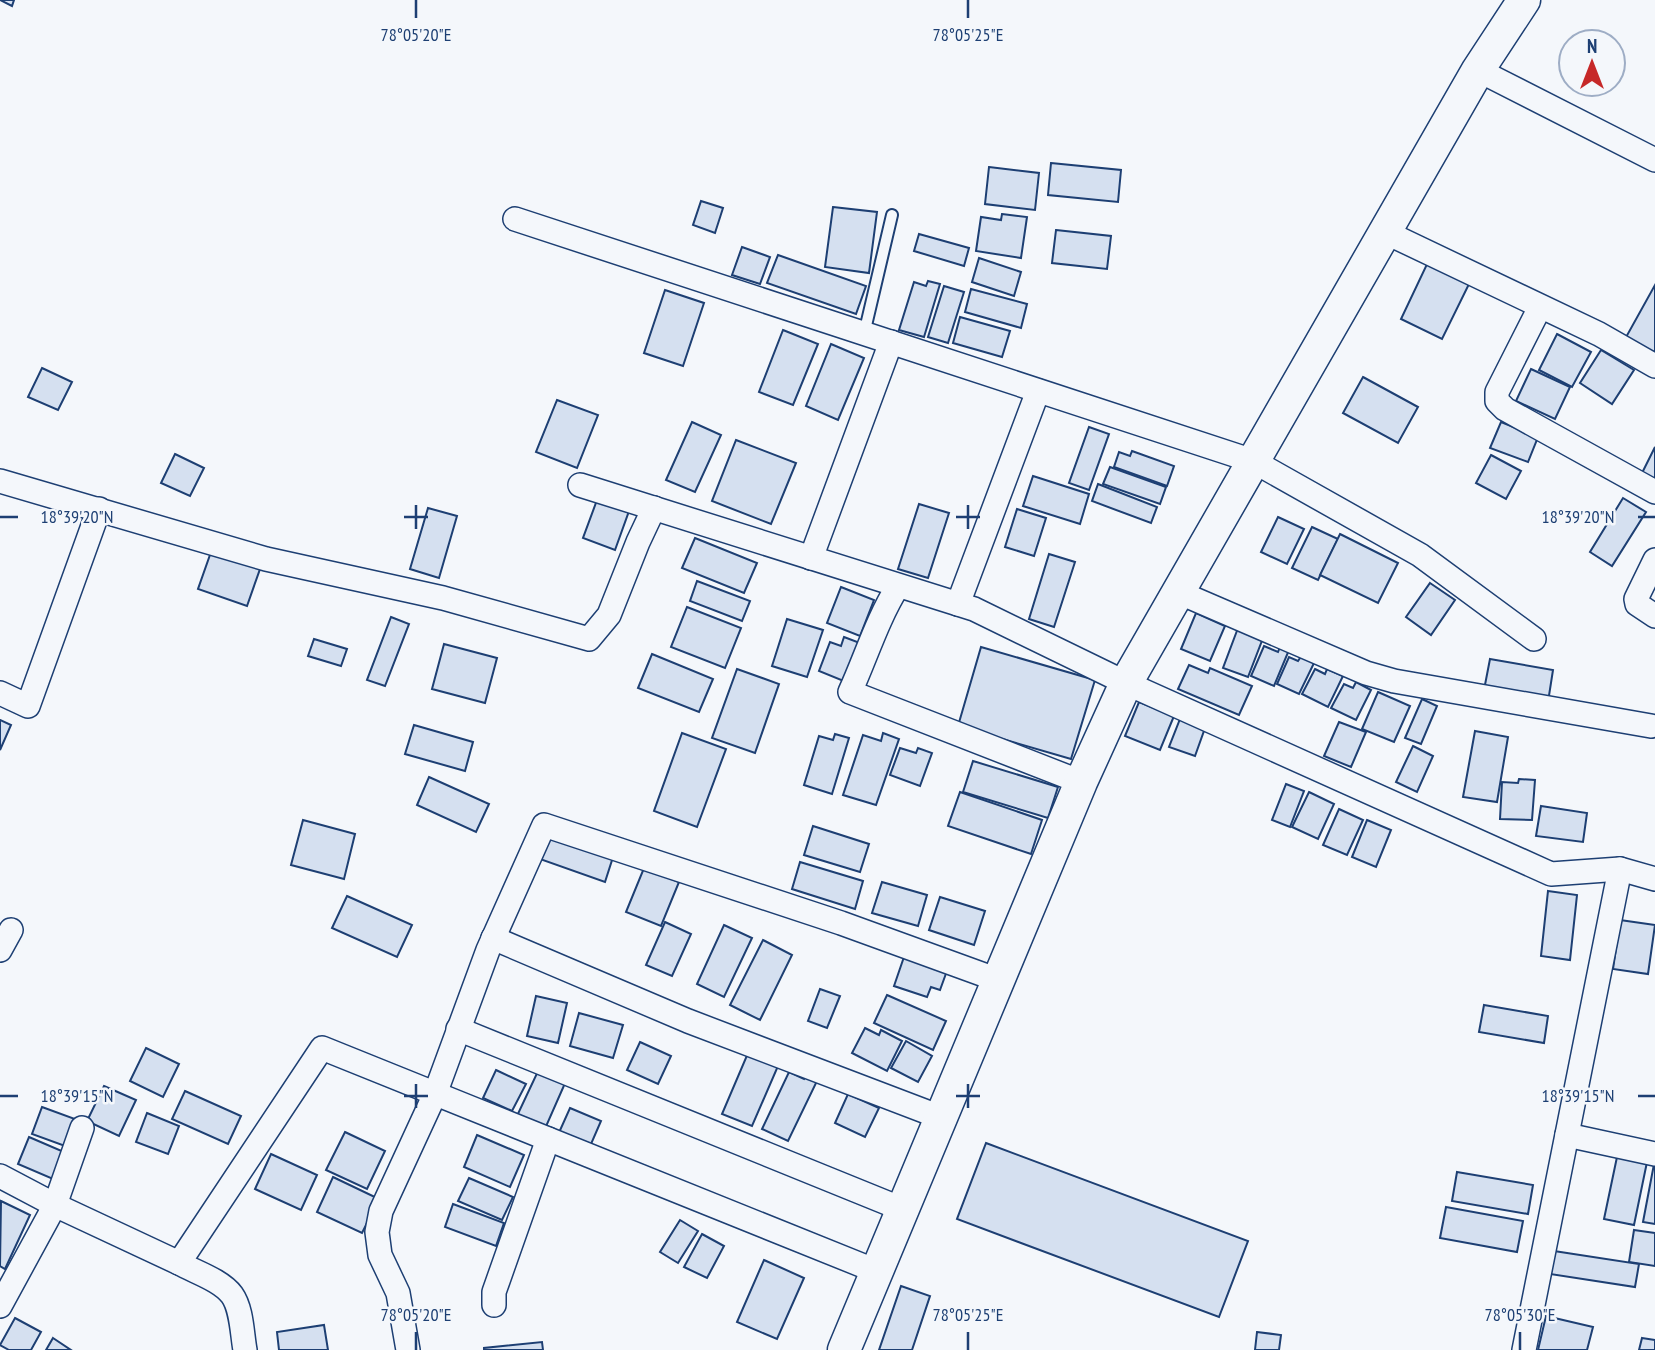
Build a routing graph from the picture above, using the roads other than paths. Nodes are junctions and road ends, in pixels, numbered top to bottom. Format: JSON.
{"nodes":[{"id":1,"x":1524,"y":0,"type":"edge"},
{"id":2,"x":1478,"y":70,"type":"junction"},
{"id":3,"x":1655,"y":160,"type":"edge"},
{"id":4,"x":892,"y":215,"type":"dead end"},
{"id":5,"x":515,"y":219,"type":"dead end"},
{"id":6,"x":1385,"y":232,"type":"junction"},
{"id":7,"x":1540,"y":307,"type":"junction"},
{"id":8,"x":864,"y":334,"type":"junction"},
{"id":9,"x":891,"y":342,"type":"junction"},
{"id":10,"x":1655,"y":366,"type":"edge"},
{"id":11,"x":1038,"y":391,"type":"junction"},
{"id":12,"x":1253,"y":461,"type":"junction"},
{"id":13,"x":0,"y":481,"type":"edge"},
{"id":14,"x":580,"y":485,"type":"dead end"},
{"id":15,"x":1655,"y":492,"type":"edge"},
{"id":16,"x":654,"y":508,"type":"junction"},
{"id":17,"x":99,"y":509,"type":"junction"},
{"id":18,"x":811,"y":558,"type":"junction"},
{"id":19,"x":1655,"y":560,"type":"edge"},
{"id":20,"x":898,"y":586,"type":"junction"},
{"id":21,"x":1178,"y":592,"type":"junction"},
{"id":22,"x":958,"y":604,"type":"junction"},
{"id":23,"x":1655,"y":616,"type":"edge"},
{"id":24,"x":1534,"y":639,"type":"dead end"},
{"id":25,"x":1126,"y":683,"type":"junction"},
{"id":26,"x":0,"y":692,"type":"edge"},
{"id":27,"x":1651,"y":726,"type":"dead end"},
{"id":28,"x":1081,"y":782,"type":"junction"},
{"id":29,"x":1620,"y":869,"type":"junction"},
{"id":30,"x":1655,"y":879,"type":"edge"},
{"id":31,"x":494,"y":938,"type":"junction"},
{"id":32,"x":998,"y":980,"type":"junction"},
{"id":33,"x":458,"y":1029,"type":"junction"},
{"id":34,"x":435,"y":1094,"type":"junction"},
{"id":35,"x":940,"y":1117,"type":"junction"},
{"id":36,"x":82,"y":1128,"type":"dead end"},
{"id":37,"x":1567,"y":1135,"type":"junction"},
{"id":38,"x":548,"y":1139,"type":"junction"},
{"id":39,"x":1655,"y":1154,"type":"edge"},
{"id":40,"x":0,"y":1176,"type":"edge"},
{"id":41,"x":55,"y":1205,"type":"junction"},
{"id":42,"x":902,"y":1209,"type":"junction"},
{"id":43,"x":179,"y":1263,"type":"junction"},
{"id":44,"x":876,"y":1271,"type":"junction"},
{"id":45,"x":494,"y":1305,"type":"dead end"},
{"id":46,"x":0,"y":1307,"type":"edge"},
{"id":47,"x":245,"y":1350,"type":"edge"},
{"id":48,"x":408,"y":1350,"type":"edge"},
{"id":49,"x":844,"y":1350,"type":"edge"},
{"id":50,"x":1524,"y":1350,"type":"edge"}],
"edges":[{"from":1,"to":2,"type":"street"},
{"from":2,"to":3,"type":"street"},
{"from":2,"to":6,"type":"street"},
{"from":4,"to":8,"type":"lane"},
{"from":5,"to":8,"type":"street"},
{"from":6,"to":7,"type":"street"},
{"from":6,"to":12,"type":"street"},
{"from":7,"to":10,"type":"street"},
{"from":7,"to":15,"type":"street"},
{"from":8,"to":9,"type":"street"},
{"from":9,"to":11,"type":"street"},
{"from":9,"to":18,"type":"street"},
{"from":11,"to":12,"type":"street"},
{"from":11,"to":22,"type":"street"},
{"from":12,"to":21,"type":"street"},
{"from":12,"to":24,"type":"street"},
{"from":13,"to":17,"type":"street"},
{"from":14,"to":16,"type":"street"},
{"from":16,"to":17,"type":"street"},
{"from":16,"to":18,"type":"street"},
{"from":17,"to":26,"type":"street"},
{"from":18,"to":20,"type":"street"},
{"from":19,"to":23,"type":"street"},
{"from":20,"to":22,"type":"street"},
{"from":20,"to":28,"type":"street"},
{"from":21,"to":25,"type":"street"},
{"from":21,"to":27,"type":"street"},
{"from":22,"to":25,"type":"street"},
{"from":25,"to":28,"type":"street"},
{"from":25,"to":29,"type":"street"},
{"from":28,"to":32,"type":"street"},
{"from":29,"to":30,"type":"street"},
{"from":29,"to":37,"type":"street"},
{"from":31,"to":32,"type":"street"},
{"from":31,"to":33,"type":"street"},
{"from":31,"to":35,"type":"street"},
{"from":32,"to":35,"type":"street"},
{"from":33,"to":34,"type":"street"},
{"from":33,"to":42,"type":"street"},
{"from":34,"to":38,"type":"street"},
{"from":34,"to":43,"type":"street"},
{"from":34,"to":48,"type":"street"},
{"from":35,"to":42,"type":"street"},
{"from":36,"to":41,"type":"street"},
{"from":37,"to":39,"type":"street"},
{"from":37,"to":50,"type":"street"},
{"from":38,"to":44,"type":"street"},
{"from":38,"to":45,"type":"street"},
{"from":40,"to":41,"type":"street"},
{"from":41,"to":43,"type":"street"},
{"from":41,"to":46,"type":"street"},
{"from":42,"to":44,"type":"street"},
{"from":43,"to":47,"type":"street"},
{"from":44,"to":49,"type":"street"}]}
